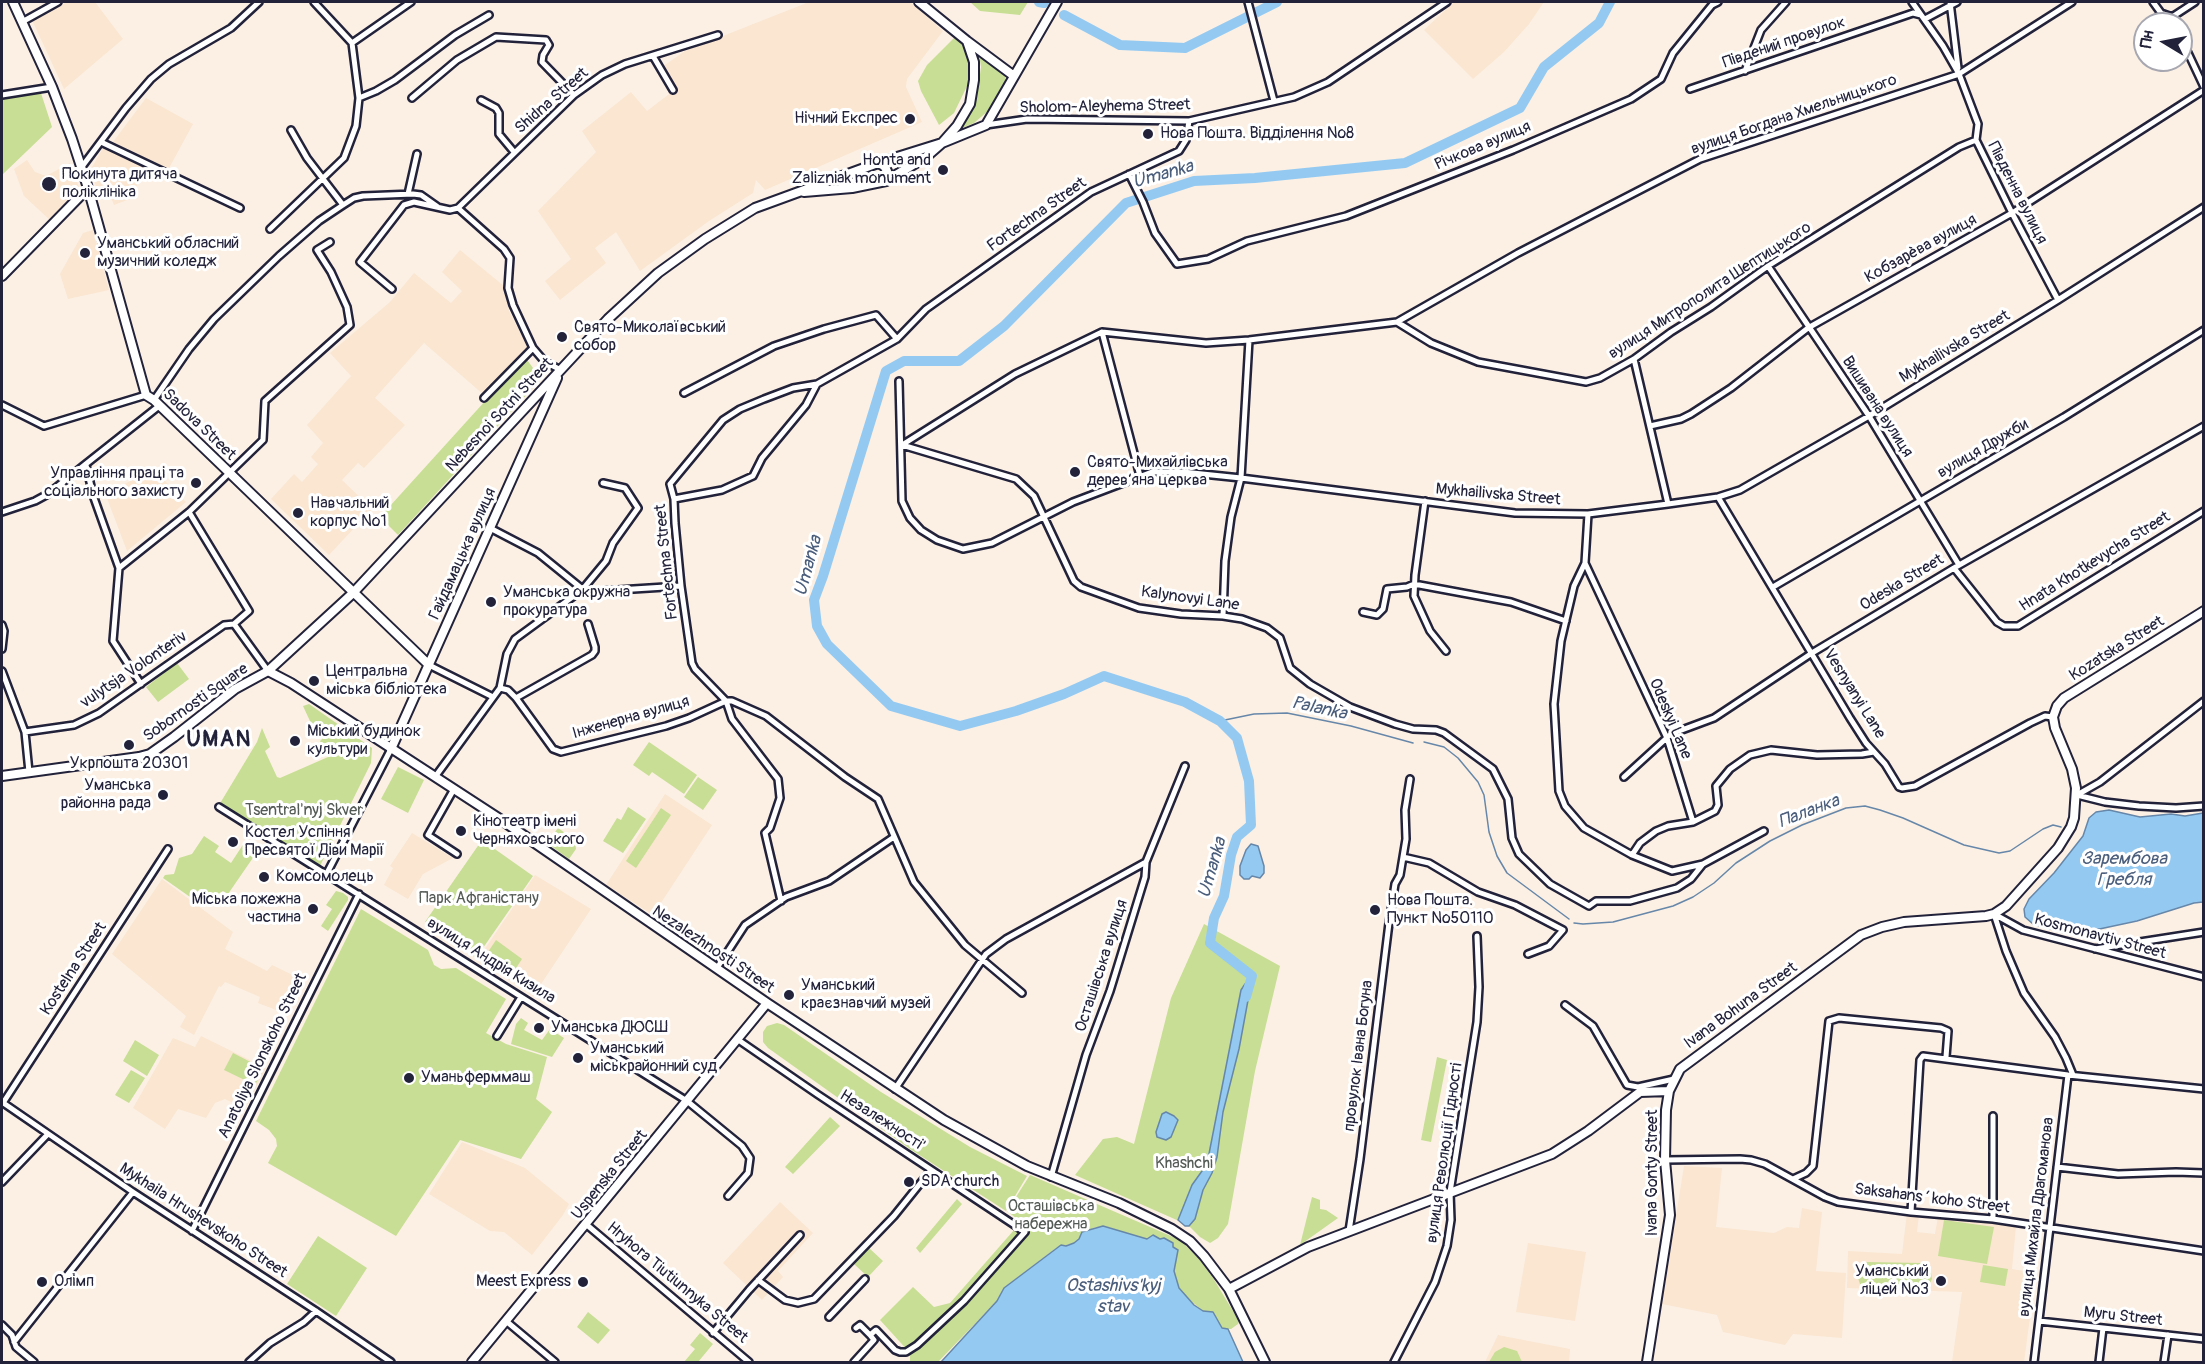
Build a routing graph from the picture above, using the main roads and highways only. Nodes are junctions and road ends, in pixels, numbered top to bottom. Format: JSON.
{"nodes":[{"id":1,"x":13,"y":2,"type":"edge"},
{"id":2,"x":919,"y":2,"type":"edge"},
{"id":3,"x":1057,"y":2,"type":"edge"},
{"id":4,"x":967,"y":42,"type":"junction"},
{"id":5,"x":1014,"y":76,"type":"junction"},
{"id":6,"x":942,"y":143,"type":"junction"},
{"id":7,"x":878,"y":163,"type":"junction"},
{"id":8,"x":886,"y":181,"type":"junction"},
{"id":9,"x":88,"y":188,"type":"junction"},
{"id":10,"x":796,"y":192,"type":"junction"},
{"id":11,"x":2,"y":276,"type":"edge"},
{"id":12,"x":561,"y":370,"type":"junction"},
{"id":13,"x":529,"y":403,"type":"junction"},
{"id":14,"x":543,"y":408,"type":"junction"},
{"id":15,"x":353,"y":593,"type":"junction"},
{"id":16,"x":2204,"y":611,"type":"edge"},
{"id":17,"x":429,"y":664,"type":"junction"},
{"id":18,"x":268,"y":671,"type":"junction"},
{"id":19,"x":391,"y":749,"type":"junction"},
{"id":20,"x":2,"y":776,"type":"edge"},
{"id":21,"x":1994,"y":914,"type":"joint"},
{"id":22,"x":767,"y":1003,"type":"junction"},
{"id":23,"x":1669,"y":1091,"type":"junction"},
{"id":24,"x":1229,"y":1289,"type":"junction"},
{"id":25,"x":472,"y":1362,"type":"edge"},
{"id":26,"x":1265,"y":1362,"type":"edge"},
{"id":27,"x":1647,"y":1362,"type":"edge"}],
"edges":[{"from":1,"to":9,"type":"main road","name":"Sadova Street"},
{"from":2,"to":4,"type":"main road"},
{"from":3,"to":5,"type":"main road"},
{"from":4,"to":5,"type":"main road"},
{"from":4,"to":6,"type":"main road"},
{"from":5,"to":6,"type":"main road"},
{"from":6,"to":7,"type":"main road","name":"Nebesnoi Sotni Street"},
{"from":6,"to":8,"type":"main road"},
{"from":7,"to":8,"type":"main road"},
{"from":7,"to":10,"type":"main road","name":"Nebesnoi Sotni Street"},
{"from":8,"to":10,"type":"main road"},
{"from":9,"to":11,"type":"main road"},
{"from":9,"to":15,"type":"main road","name":"Sadova Street"},
{"from":10,"to":12,"type":"main road","name":"Nebesnoi Sotni Street"},
{"from":12,"to":13,"type":"main road","name":"Nebesnoi Sotni Street"},
{"from":12,"to":14,"type":"main road","name":"Гайдамацька вулиця"},
{"from":13,"to":14,"type":"main road"},
{"from":13,"to":15,"type":"main road","name":"Nebesnoi Sotni Street"},
{"from":14,"to":17,"type":"main road","name":"Гайдамацька вулиця"},
{"from":15,"to":17,"type":"main road","name":"Sadova Street"},
{"from":15,"to":18,"type":"main road","name":"Nebesnoi Sotni Street"},
{"from":16,"to":21,"type":"main road","name":"Kozatska Street"},
{"from":17,"to":19,"type":"main road","name":"Гайдамацька вулиця"},
{"from":18,"to":19,"type":"main road","name":"Nezalezhnosti Street"},
{"from":18,"to":20,"type":"main road","name":"Sobornosti Square"},
{"from":19,"to":22,"type":"main road","name":"Nezalezhnosti Street"},
{"from":21,"to":23,"type":"main road","name":"Ivana Bohuna Street"},
{"from":22,"to":24,"type":"main road","name":"Nezalezhnosti Street"},
{"from":22,"to":25,"type":"main road","name":"Uspenska Street"},
{"from":23,"to":24,"type":"main road"},
{"from":23,"to":27,"type":"main road","name":"Ivana Gonty Street"},
{"from":24,"to":26,"type":"main road","name":"Nezalezhnosti Street"}]}
